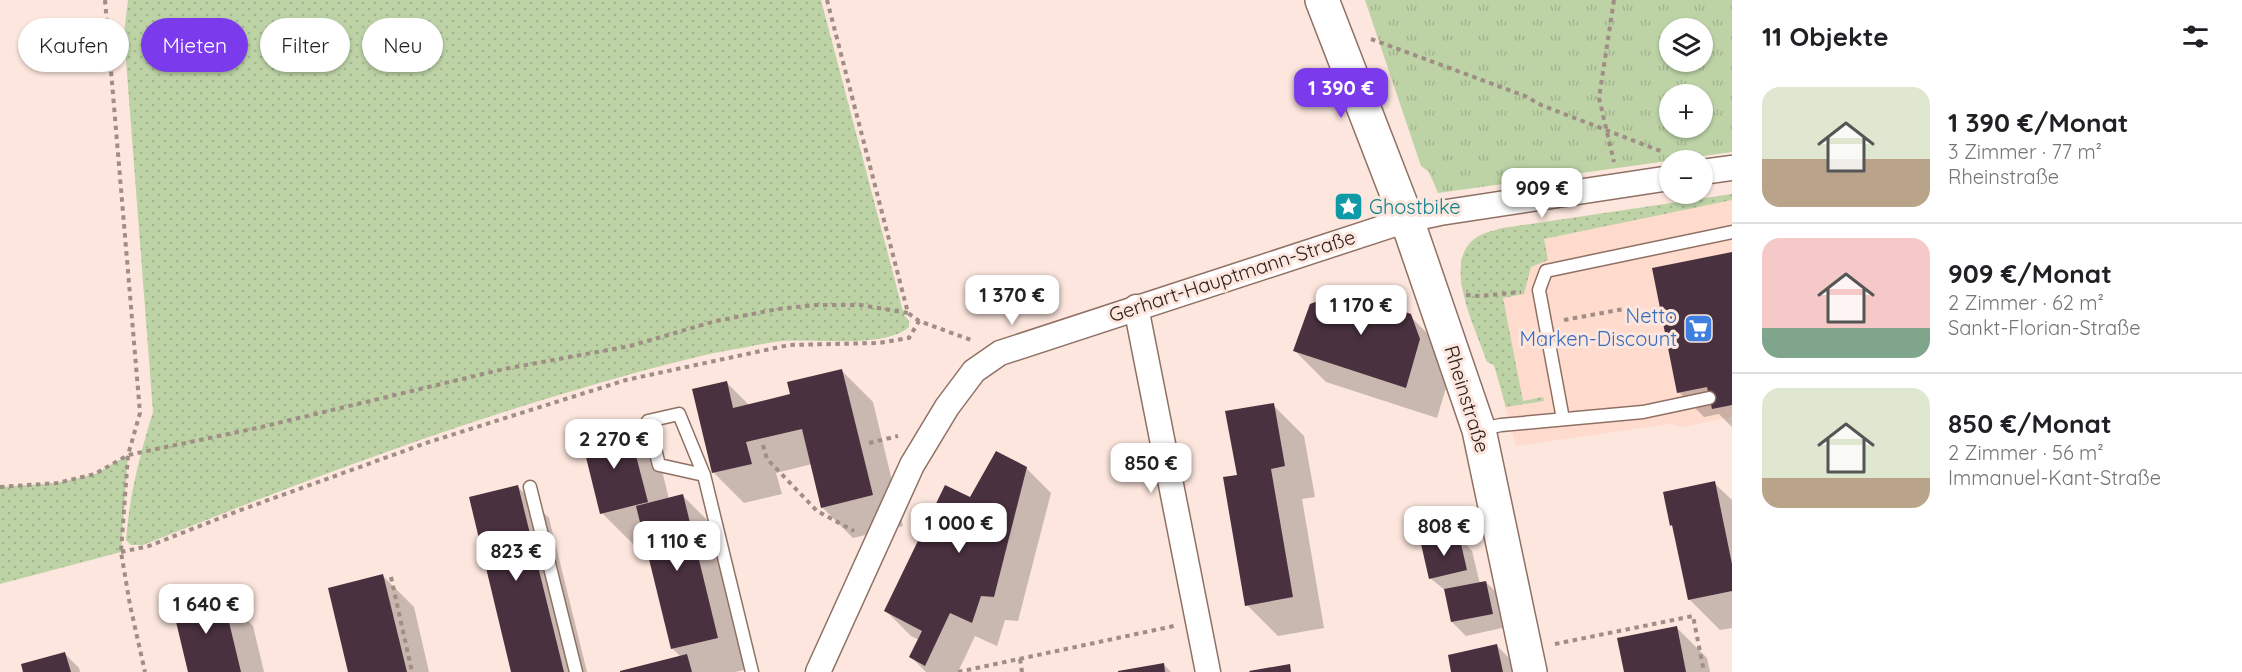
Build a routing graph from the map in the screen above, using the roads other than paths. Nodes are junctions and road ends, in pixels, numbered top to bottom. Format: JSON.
{"nodes":[{"id":1,"x":1322,"y":0,"type":"edge"},
{"id":2,"x":1732,"y":168,"type":"edge"},
{"id":3,"x":1713,"y":171,"type":"edge"},
{"id":4,"x":1659,"y":180,"type":"edge"},
{"id":5,"x":1407,"y":220,"type":"junction"},
{"id":6,"x":1732,"y":232,"type":"edge"},
{"id":7,"x":1136,"y":307,"type":"junction"},
{"id":8,"x":1709,"y":398,"type":"dead end"},
{"id":9,"x":1563,"y":419,"type":"junction"},
{"id":10,"x":1479,"y":430,"type":"junction"},
{"id":11,"x":704,"y":475,"type":"junction"},
{"id":12,"x":530,"y":487,"type":"dead end"},
{"id":13,"x":1538,"y":659,"type":"edge"},
{"id":14,"x":576,"y":672,"type":"edge"},
{"id":15,"x":752,"y":672,"type":"edge"},
{"id":16,"x":818,"y":672,"type":"edge"},
{"id":17,"x":1208,"y":672,"type":"edge"}],
"edges":[{"from":1,"to":5,"type":"main road","name":"Rheinstraße"},
{"from":2,"to":3,"type":"street"},
{"from":4,"to":5,"type":"street","name":"Gerhart-Hauptmann-Straße"},
{"from":5,"to":7,"type":"street","name":"Gerhart-Hauptmann-Straße"},
{"from":5,"to":10,"type":"main road","name":"Rheinstraße"},
{"from":6,"to":9,"type":"lane"},
{"from":7,"to":16,"type":"street","name":"Gerhart-Hauptmann-Straße"},
{"from":7,"to":17,"type":"street"},
{"from":8,"to":9,"type":"lane"},
{"from":9,"to":10,"type":"lane"},
{"from":10,"to":13,"type":"main road","name":"Rheinstraße"},
{"from":11,"to":11,"type":"lane"},
{"from":11,"to":15,"type":"lane"},
{"from":12,"to":14,"type":"lane"}]}
